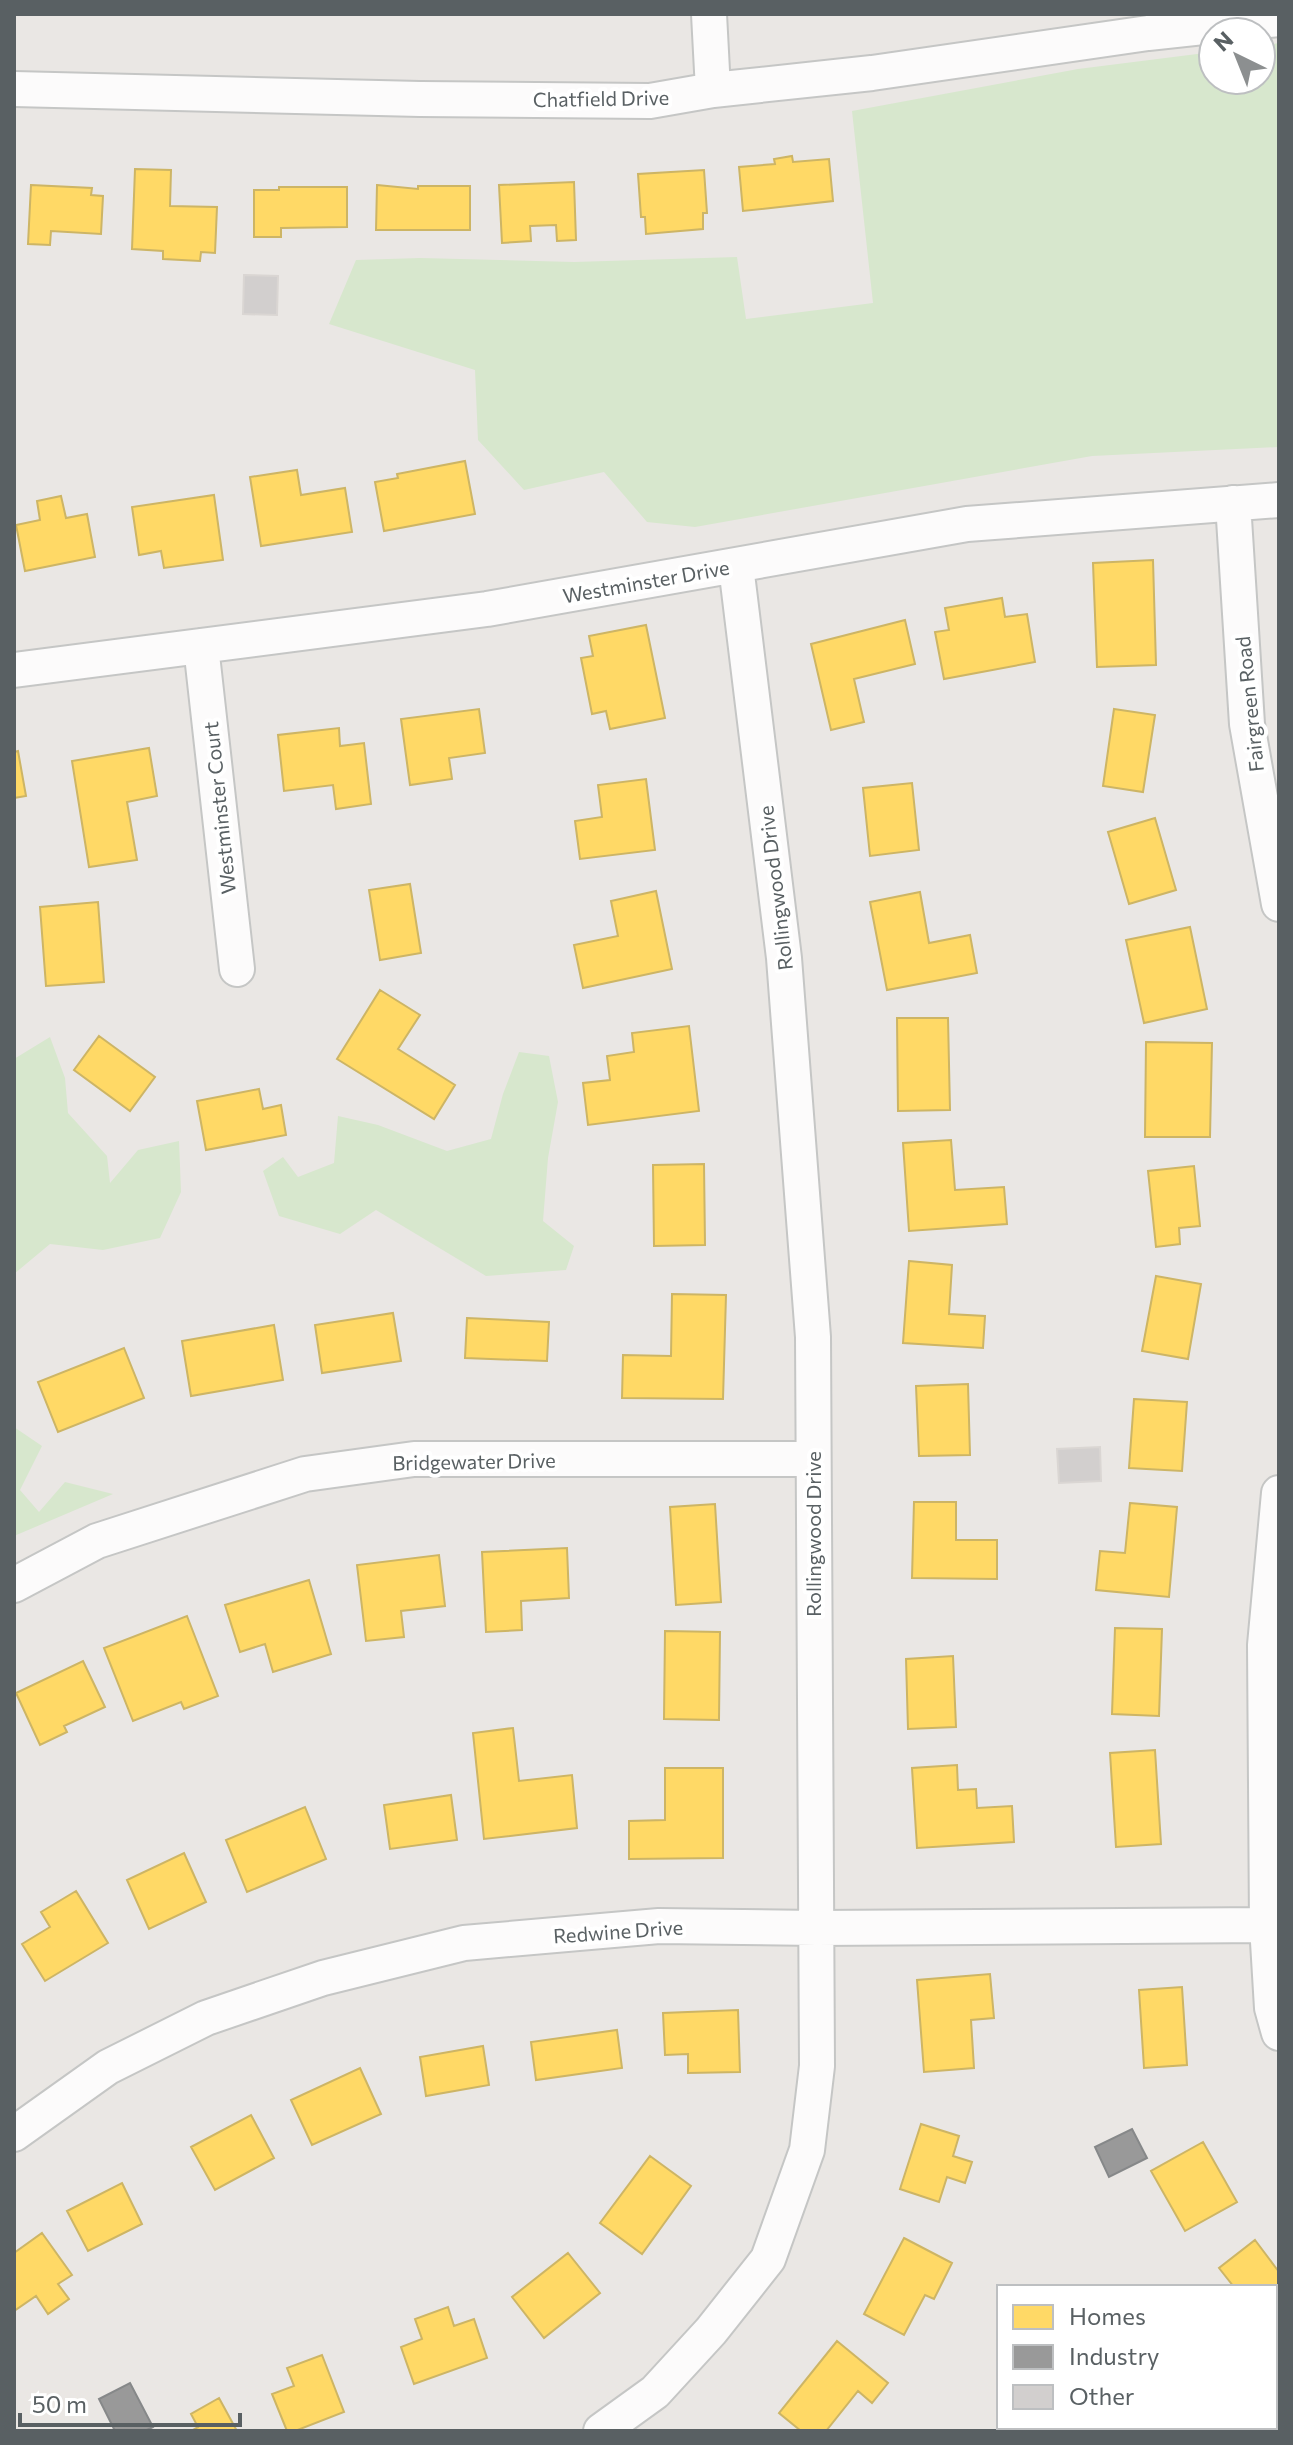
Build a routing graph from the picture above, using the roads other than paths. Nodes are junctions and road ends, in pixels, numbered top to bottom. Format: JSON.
{"nodes":[{"id":1,"x":709,"y":14,"type":"edge"},
{"id":2,"x":1279,"y":19,"type":"edge"},
{"id":3,"x":14,"y":89,"type":"edge"},
{"id":4,"x":713,"y":90,"type":"junction"},
{"id":5,"x":1279,"y":500,"type":"edge"},
{"id":6,"x":1233,"y":503,"type":"junction"},
{"id":7,"x":736,"y":566,"type":"junction"},
{"id":8,"x":201,"y":646,"type":"junction"},
{"id":9,"x":14,"y":670,"type":"edge"},
{"id":10,"x":1279,"y":904,"type":"edge"},
{"id":11,"x":237,"y":969,"type":"dead end"},
{"id":12,"x":812,"y":1459,"type":"junction"},
{"id":13,"x":1279,"y":1493,"type":"edge"},
{"id":14,"x":14,"y":1585,"type":"edge"},
{"id":15,"x":1267,"y":1925,"type":"junction"},
{"id":16,"x":817,"y":1928,"type":"junction"},
{"id":17,"x":1279,"y":2033,"type":"edge"},
{"id":18,"x":14,"y":2134,"type":"edge"},
{"id":19,"x":601,"y":2431,"type":"edge"}],
"edges":[{"from":1,"to":4,"type":"street"},
{"from":2,"to":4,"type":"street","name":"Chatfield Drive"},
{"from":3,"to":4,"type":"street","name":"Chatfield Drive"},
{"from":5,"to":6,"type":"street","name":"Westminster Drive"},
{"from":6,"to":7,"type":"street","name":"Westminster Drive"},
{"from":6,"to":10,"type":"street","name":"Fairgreen Road"},
{"from":7,"to":8,"type":"street","name":"Westminster Drive"},
{"from":7,"to":12,"type":"street","name":"Rollingwood Drive"},
{"from":8,"to":9,"type":"street","name":"Westminster Drive"},
{"from":8,"to":11,"type":"street","name":"Westminster Court"},
{"from":12,"to":14,"type":"street","name":"Bridgewater Drive"},
{"from":12,"to":16,"type":"street","name":"Rollingwood Drive"},
{"from":13,"to":15,"type":"street"},
{"from":15,"to":16,"type":"street","name":"Redwine Drive"},
{"from":15,"to":17,"type":"street"},
{"from":16,"to":18,"type":"street","name":"Redwine Drive"},
{"from":16,"to":19,"type":"street","name":"Rollingwood Drive"}]}
